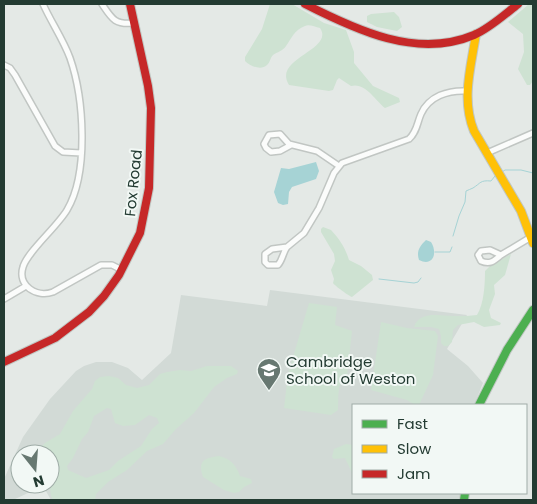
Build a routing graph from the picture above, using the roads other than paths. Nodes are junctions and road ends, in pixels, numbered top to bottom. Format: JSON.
{"nodes":[{"id":1,"x":43,"y":4,"type":"edge"},
{"id":2,"x":102,"y":4,"type":"edge"},
{"id":3,"x":130,"y":4,"type":"edge"},
{"id":4,"x":305,"y":4,"type":"edge"},
{"id":5,"x":518,"y":4,"type":"edge"},
{"id":6,"x":134,"y":23,"type":"junction"},
{"id":7,"x":476,"y":34,"type":"junction"},
{"id":8,"x":463,"y":39,"type":"junction"},
{"id":9,"x":473,"y":56,"type":"junction"},
{"id":10,"x":4,"y":66,"type":"edge"},
{"id":11,"x":467,"y":91,"type":"junction"},
{"id":12,"x":533,"y":133,"type":"edge"},
{"id":13,"x":291,"y":145,"type":"junction"},
{"id":14,"x":81,"y":153,"type":"junction"},
{"id":15,"x":487,"y":153,"type":"junction"},
{"id":16,"x":339,"y":166,"type":"junction"},
{"id":17,"x":532,"y":240,"type":"edge"},
{"id":18,"x":288,"y":247,"type":"junction"},
{"id":19,"x":501,"y":255,"type":"dead end"},
{"id":20,"x":122,"y":270,"type":"junction"},
{"id":21,"x":26,"y":286,"type":"junction"},
{"id":22,"x":4,"y":299,"type":"edge"},
{"id":23,"x":533,"y":310,"type":"edge"},
{"id":24,"x":4,"y":362,"type":"edge"},
{"id":25,"x":479,"y":404,"type":"edge"}],
"edges":[{"from":1,"to":14,"type":"street"},
{"from":2,"to":6,"type":"street"},
{"from":3,"to":6,"type":"street","name":"Fox Road"},
{"from":4,"to":8,"type":"street"},
{"from":5,"to":7,"type":"street"},
{"from":6,"to":20,"type":"street","name":"Fox Road"},
{"from":7,"to":8,"type":"street"},
{"from":7,"to":9,"type":"street"},
{"from":8,"to":9,"type":"street"},
{"from":9,"to":11,"type":"street"},
{"from":10,"to":14,"type":"street"},
{"from":11,"to":15,"type":"street"},
{"from":11,"to":16,"type":"street"},
{"from":12,"to":15,"type":"street"},
{"from":13,"to":13,"type":"street"},
{"from":13,"to":16,"type":"street"},
{"from":14,"to":21,"type":"street"},
{"from":15,"to":17,"type":"street"},
{"from":16,"to":18,"type":"street"},
{"from":17,"to":19,"type":"street"},
{"from":18,"to":18,"type":"street"},
{"from":20,"to":21,"type":"street"},
{"from":20,"to":24,"type":"street","name":"Fox Road"},
{"from":21,"to":22,"type":"street"},
{"from":23,"to":25,"type":"street"}]}
